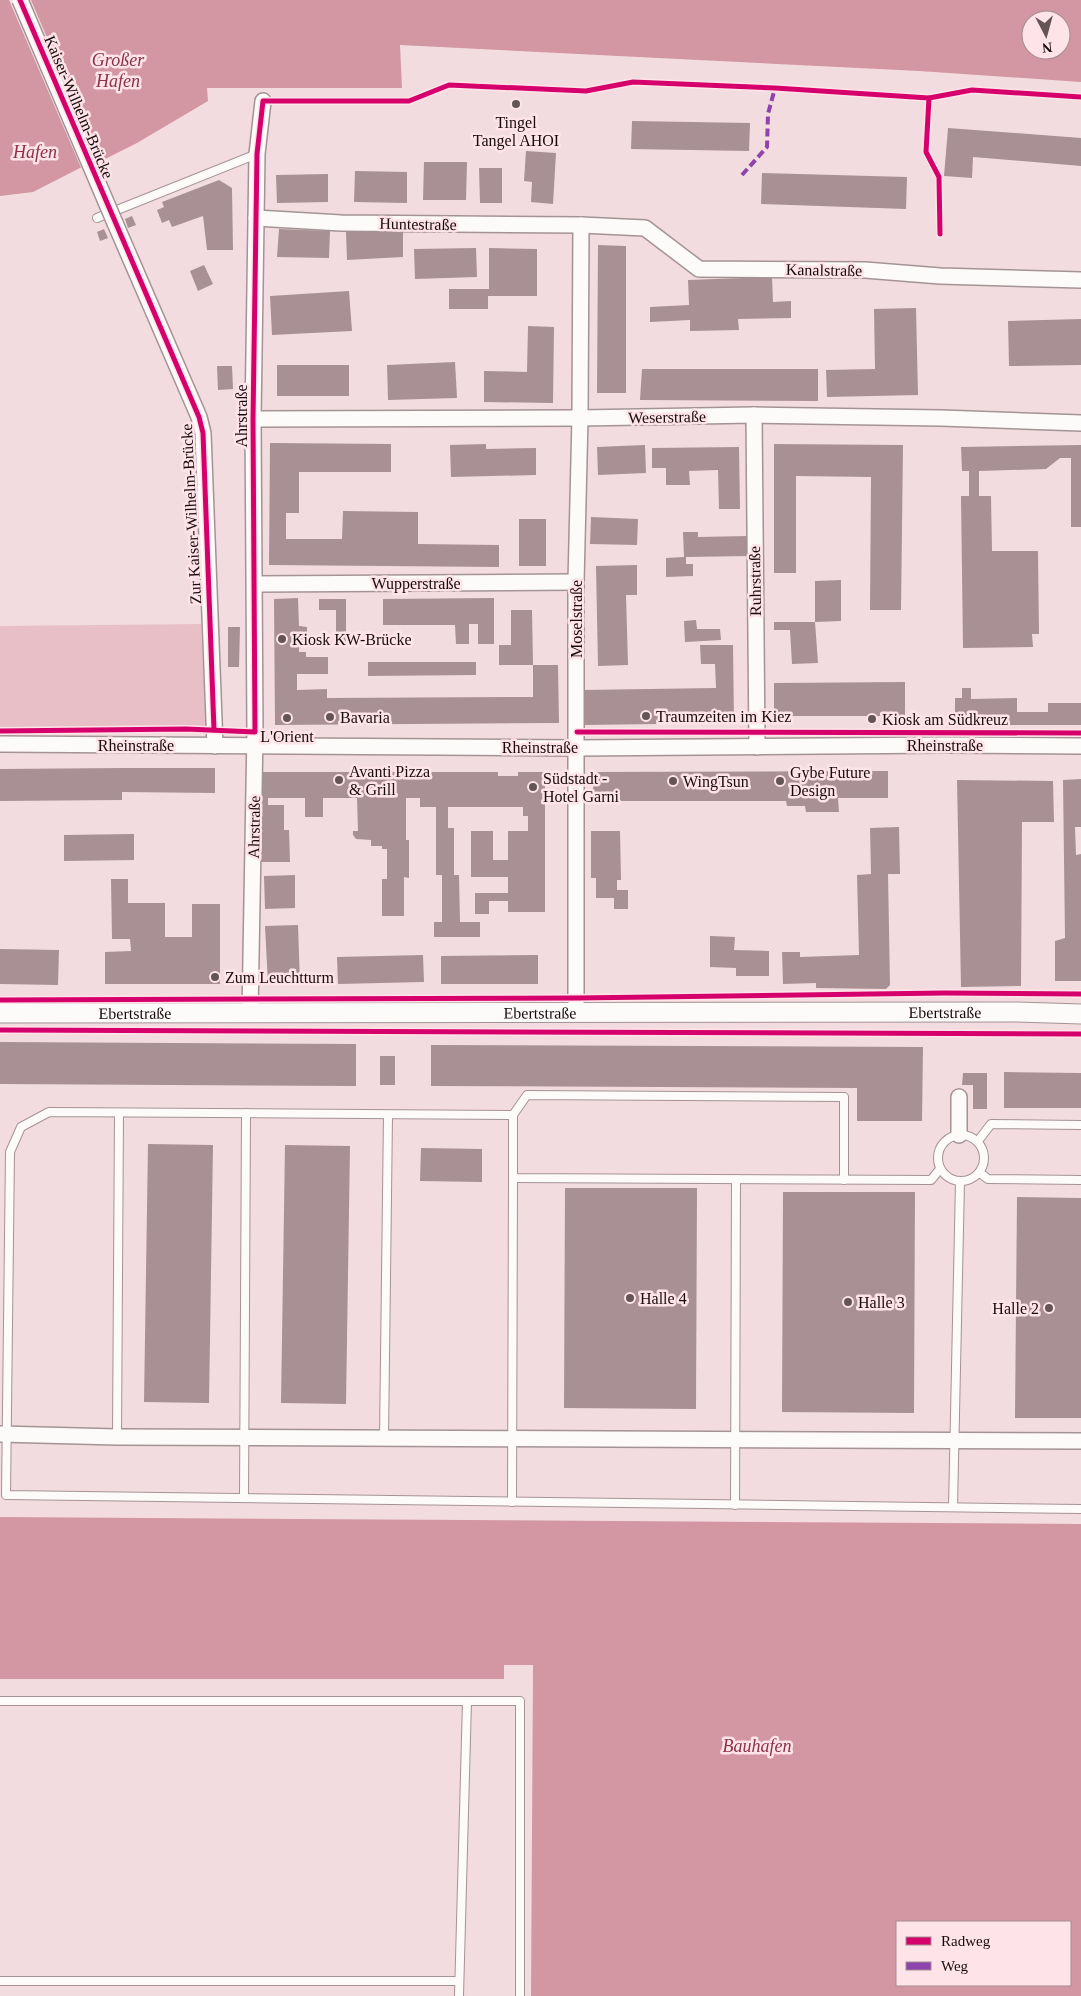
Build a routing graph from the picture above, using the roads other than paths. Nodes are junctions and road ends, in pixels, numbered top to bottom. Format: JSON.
{"nodes":[{"id":1,"x":20,"y":0,"type":"edge"},
{"id":2,"x":263,"y":101,"type":"dead end"},
{"id":3,"x":257,"y":154,"type":"junction"},
{"id":4,"x":97,"y":218,"type":"dead end"},
{"id":5,"x":256,"y":218,"type":"junction"},
{"id":6,"x":115,"y":223,"type":"joint"},
{"id":7,"x":581,"y":225,"type":"junction"},
{"id":8,"x":1081,"y":280,"type":"edge"},
{"id":9,"x":754,"y":415,"type":"junction"},
{"id":10,"x":580,"y":418,"type":"junction"},
{"id":11,"x":253,"y":419,"type":"junction"},
{"id":12,"x":1081,"y":423,"type":"edge"},
{"id":13,"x":576,"y":582,"type":"junction"},
{"id":14,"x":256,"y":584,"type":"junction"},
{"id":15,"x":0,"y":744,"type":"edge"},
{"id":16,"x":215,"y":746,"type":"junction"},
{"id":17,"x":255,"y":746,"type":"junction"},
{"id":18,"x":1081,"y":746,"type":"edge"},
{"id":19,"x":758,"y":747,"type":"junction"},
{"id":20,"x":576,"y":748,"type":"junction"},
{"id":21,"x":0,"y":1013,"type":"edge"},
{"id":22,"x":576,"y":1013,"type":"junction"},
{"id":23,"x":250,"y":1014,"type":"junction"},
{"id":24,"x":1081,"y":1014,"type":"edge"},
{"id":25,"x":959,"y":1096,"type":"dead end"},
{"id":26,"x":119,"y":1113,"type":"junction"},
{"id":27,"x":246,"y":1114,"type":"junction"},
{"id":28,"x":388,"y":1115,"type":"junction"},
{"id":29,"x":513,"y":1115,"type":"junction"},
{"id":30,"x":1081,"y":1124,"type":"edge"},
{"id":31,"x":959,"y":1135,"type":"junction"},
{"id":32,"x":978,"y":1141,"type":"junction"},
{"id":33,"x":940,"y":1169,"type":"junction"},
{"id":34,"x":980,"y":1173,"type":"junction"},
{"id":35,"x":513,"y":1178,"type":"junction"},
{"id":36,"x":736,"y":1179,"type":"junction"},
{"id":37,"x":844,"y":1180,"type":"junction"},
{"id":38,"x":1081,"y":1180,"type":"edge"},
{"id":39,"x":960,"y":1182,"type":"junction"},
{"id":40,"x":3,"y":1435,"type":"edge"},
{"id":41,"x":117,"y":1437,"type":"junction"},
{"id":42,"x":245,"y":1437,"type":"junction"},
{"id":43,"x":384,"y":1438,"type":"junction"},
{"id":44,"x":512,"y":1439,"type":"junction"},
{"id":45,"x":736,"y":1440,"type":"junction"},
{"id":46,"x":954,"y":1440,"type":"junction"},
{"id":47,"x":1081,"y":1441,"type":"edge"},
{"id":48,"x":244,"y":1498,"type":"junction"},
{"id":49,"x":512,"y":1502,"type":"junction"},
{"id":50,"x":735,"y":1505,"type":"junction"},
{"id":51,"x":953,"y":1507,"type":"junction"},
{"id":52,"x":1081,"y":1509,"type":"edge"},
{"id":53,"x":0,"y":1701,"type":"edge"},
{"id":54,"x":467,"y":1701,"type":"junction"},
{"id":55,"x":0,"y":1981,"type":"edge"},
{"id":56,"x":459,"y":1981,"type":"junction"},
{"id":57,"x":459,"y":1996,"type":"edge"},
{"id":58,"x":520,"y":1996,"type":"edge"}],
"edges":[{"from":1,"to":6,"type":"street","name":"Kaiser-Wilhelm-Brücke","bridge":true},
{"from":2,"to":3,"type":"street","name":"Ahrstraße"},
{"from":3,"to":4,"type":"lane"},
{"from":3,"to":5,"type":"street","name":"Ahrstraße"},
{"from":5,"to":7,"type":"street","name":"Huntestraße"},
{"from":5,"to":11,"type":"street","name":"Ahrstraße"},
{"from":6,"to":16,"type":"street","name":"Zur Kaiser-Wilhelm-Brücke"},
{"from":7,"to":8,"type":"street","name":"Kanalstraße"},
{"from":7,"to":10,"type":"street","name":"Moselstraße"},
{"from":9,"to":10,"type":"street","name":"Weserstraße"},
{"from":9,"to":12,"type":"street","name":"Weserstraße"},
{"from":9,"to":19,"type":"street","name":"Ruhrstraße"},
{"from":10,"to":11,"type":"street","name":"Weserstraße"},
{"from":10,"to":13,"type":"street","name":"Moselstraße"},
{"from":11,"to":14,"type":"street","name":"Ahrstraße"},
{"from":13,"to":14,"type":"street","name":"Wupperstraße"},
{"from":13,"to":20,"type":"street","name":"Moselstraße"},
{"from":14,"to":17,"type":"street","name":"Ahrstraße"},
{"from":15,"to":16,"type":"street","name":"Rheinstraße"},
{"from":16,"to":17,"type":"street","name":"Rheinstraße"},
{"from":17,"to":20,"type":"street","name":"Rheinstraße"},
{"from":17,"to":23,"type":"street","name":"Ahrstraße"},
{"from":18,"to":19,"type":"street","name":"Rheinstraße"},
{"from":19,"to":20,"type":"street","name":"Rheinstraße"},
{"from":20,"to":22,"type":"street","name":"Moselstraße"},
{"from":21,"to":23,"type":"street","name":"Ebertstraße"},
{"from":22,"to":23,"type":"street","name":"Ebertstraße"},
{"from":22,"to":24,"type":"street","name":"Ebertstraße"},
{"from":25,"to":31,"type":"street"},
{"from":26,"to":27,"type":"lane"},
{"from":26,"to":40,"type":"lane"},
{"from":26,"to":41,"type":"lane"},
{"from":27,"to":28,"type":"lane"},
{"from":27,"to":42,"type":"lane"},
{"from":28,"to":29,"type":"lane"},
{"from":28,"to":43,"type":"lane"},
{"from":29,"to":35,"type":"lane"},
{"from":29,"to":37,"type":"lane"},
{"from":30,"to":32,"type":"lane"},
{"from":31,"to":32,"type":"lane"},
{"from":31,"to":33,"type":"lane"},
{"from":32,"to":34,"type":"lane"},
{"from":33,"to":37,"type":"lane"},
{"from":33,"to":39,"type":"lane"},
{"from":34,"to":38,"type":"lane"},
{"from":34,"to":39,"type":"lane"},
{"from":35,"to":36,"type":"lane"},
{"from":35,"to":44,"type":"lane"},
{"from":36,"to":37,"type":"lane"},
{"from":36,"to":45,"type":"lane"},
{"from":39,"to":46,"type":"lane"},
{"from":40,"to":41,"type":"street"},
{"from":40,"to":48,"type":"lane"},
{"from":41,"to":42,"type":"street"},
{"from":42,"to":43,"type":"street"},
{"from":42,"to":48,"type":"lane"},
{"from":43,"to":44,"type":"street"},
{"from":44,"to":45,"type":"street"},
{"from":44,"to":49,"type":"lane"},
{"from":45,"to":46,"type":"street"},
{"from":45,"to":50,"type":"lane"},
{"from":46,"to":47,"type":"street"},
{"from":46,"to":51,"type":"lane"},
{"from":48,"to":49,"type":"lane"},
{"from":49,"to":50,"type":"lane"},
{"from":50,"to":51,"type":"lane"},
{"from":51,"to":52,"type":"lane"},
{"from":53,"to":54,"type":"lane"},
{"from":54,"to":56,"type":"lane"},
{"from":54,"to":58,"type":"lane"},
{"from":55,"to":56,"type":"lane"},
{"from":56,"to":57,"type":"lane"}]}
